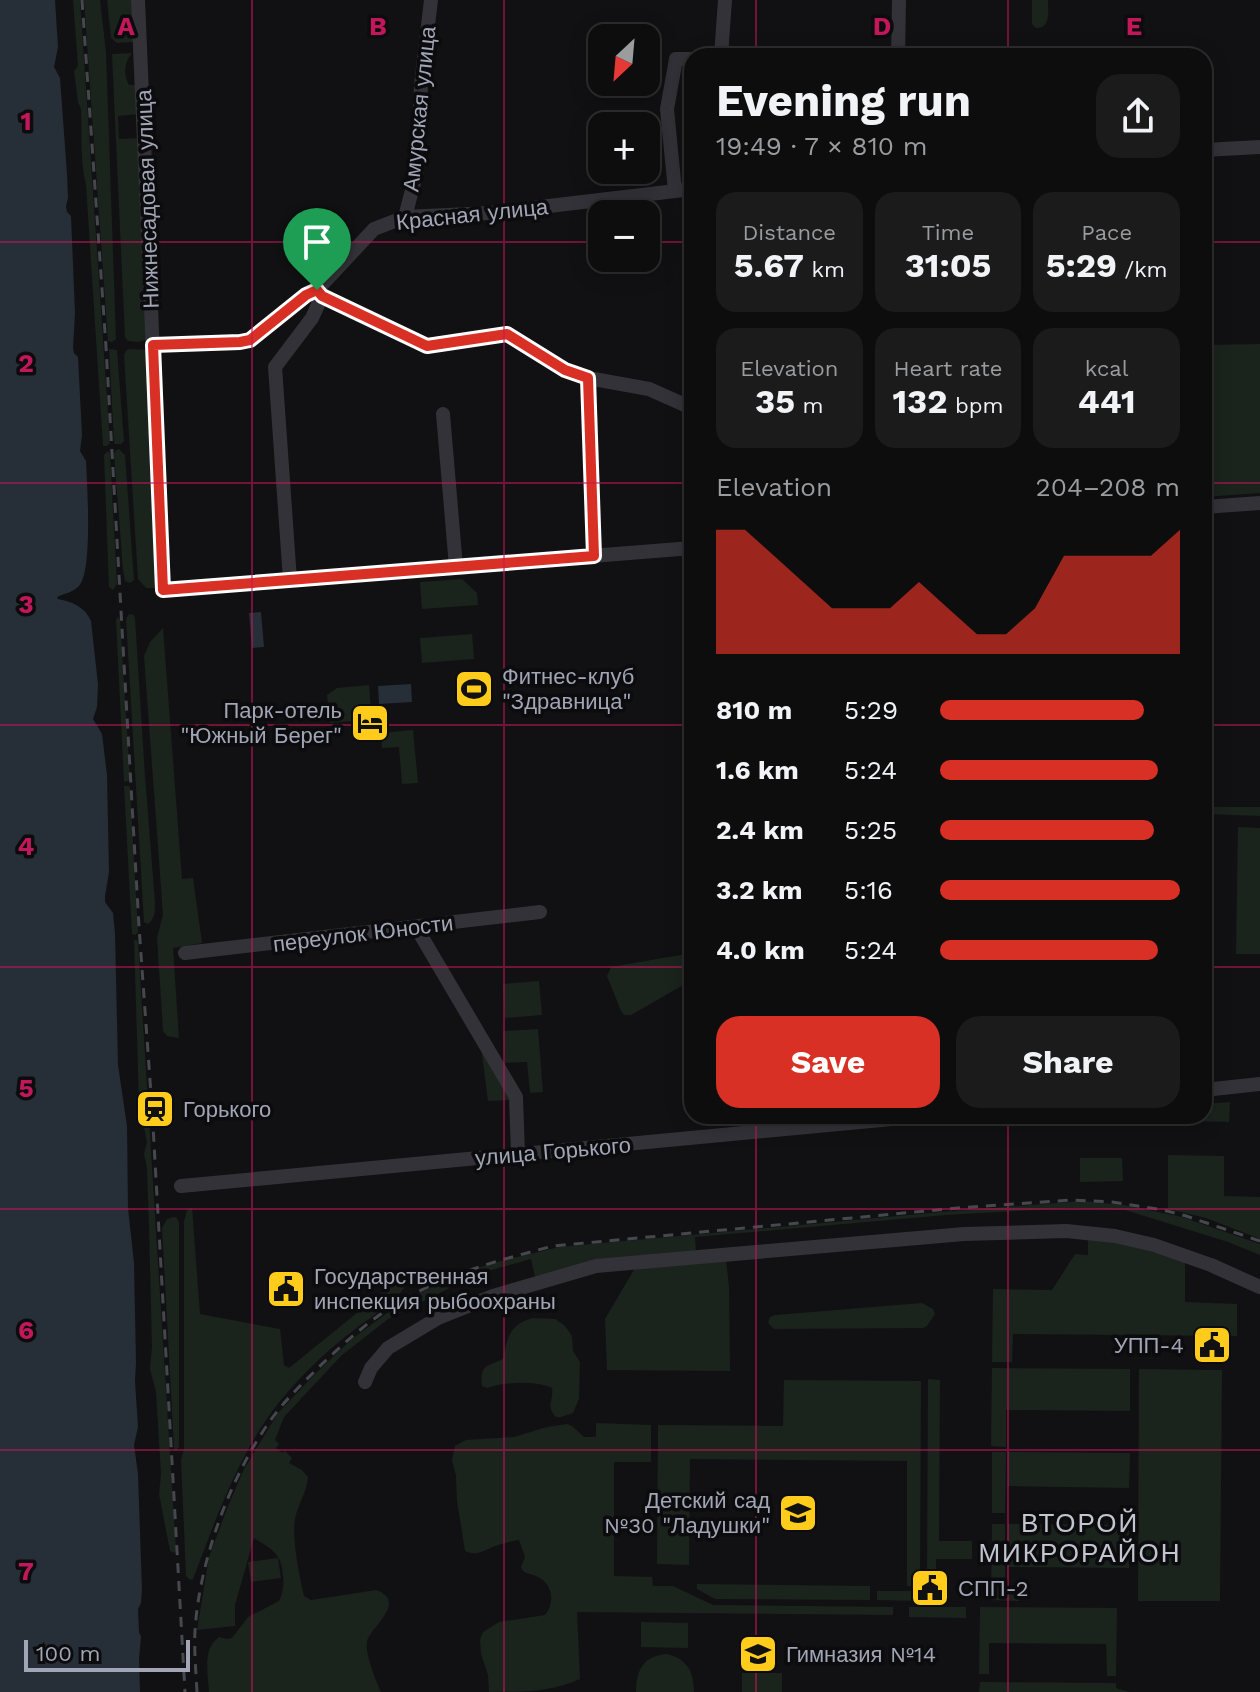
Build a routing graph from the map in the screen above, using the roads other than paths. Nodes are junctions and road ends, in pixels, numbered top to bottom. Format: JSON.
{"nodes":[{"id":1,"x":138,"y":0,"type":"edge"},
{"id":2,"x":431,"y":0,"type":"edge"},
{"id":3,"x":725,"y":0,"type":"edge"},
{"id":4,"x":899,"y":0,"type":"edge"},
{"id":5,"x":722,"y":48,"type":"edge"},
{"id":6,"x":898,"y":48,"type":"edge"},
{"id":7,"x":684,"y":59,"type":"edge"},
{"id":8,"x":1260,"y":147,"type":"edge"},
{"id":9,"x":1212,"y":150,"type":"edge"},
{"id":10,"x":684,"y":190,"type":"edge"},
{"id":11,"x":675,"y":191,"type":"junction"},
{"id":12,"x":405,"y":217,"type":"junction"},
{"id":13,"x":320,"y":293,"type":"junction"},
{"id":14,"x":153,"y":345,"type":"junction"},
{"id":15,"x":588,"y":378,"type":"junction"},
{"id":16,"x":684,"y":405,"type":"edge"},
{"id":17,"x":443,"y":414,"type":"dead end"},
{"id":18,"x":1260,"y":503,"type":"edge"},
{"id":19,"x":1212,"y":506,"type":"edge"},
{"id":20,"x":684,"y":549,"type":"edge"},
{"id":21,"x":594,"y":556,"type":"junction"},
{"id":22,"x":456,"y":567,"type":"junction"},
{"id":23,"x":290,"y":580,"type":"junction"},
{"id":24,"x":540,"y":912,"type":"dead end"},
{"id":25,"x":416,"y":927,"type":"junction"},
{"id":26,"x":185,"y":953,"type":"dead end"},
{"id":27,"x":1260,"y":1084,"type":"edge"},
{"id":28,"x":1212,"y":1089,"type":"edge"},
{"id":29,"x":839,"y":1124,"type":"edge"},
{"id":30,"x":518,"y":1154,"type":"junction"},
{"id":31,"x":181,"y":1186,"type":"dead end"},
{"id":32,"x":1260,"y":1287,"type":"edge"},
{"id":33,"x":365,"y":1382,"type":"dead end"}],
"edges":[{"from":1,"to":14,"type":"street","name":"Нижнесадовая улица"},
{"from":2,"to":12,"type":"street","name":"Амурская улица"},
{"from":3,"to":5,"type":"street"},
{"from":4,"to":6,"type":"street"},
{"from":7,"to":11,"type":"street"},
{"from":8,"to":9,"type":"street"},
{"from":10,"to":11,"type":"street","name":"Красная улица"},
{"from":11,"to":12,"type":"street","name":"Красная улица"},
{"from":12,"to":13,"type":"street","name":"Красная улица"},
{"from":13,"to":14,"type":"street","name":"Красная улица"},
{"from":13,"to":15,"type":"street"},
{"from":13,"to":23,"type":"street"},
{"from":14,"to":23,"type":"street","name":"Нижнесадовая улица"},
{"from":15,"to":16,"type":"street"},
{"from":15,"to":21,"type":"street"},
{"from":17,"to":22,"type":"street"},
{"from":18,"to":19,"type":"street"},
{"from":20,"to":21,"type":"street"},
{"from":21,"to":22,"type":"street"},
{"from":22,"to":23,"type":"street"},
{"from":24,"to":25,"type":"street","name":"переулок Юности"},
{"from":25,"to":26,"type":"street","name":"переулок Юности"},
{"from":25,"to":30,"type":"street"},
{"from":27,"to":28,"type":"street"},
{"from":29,"to":30,"type":"street","name":"улица Горького"},
{"from":30,"to":31,"type":"street","name":"улица Горького"},
{"from":32,"to":33,"type":"street"}]}
